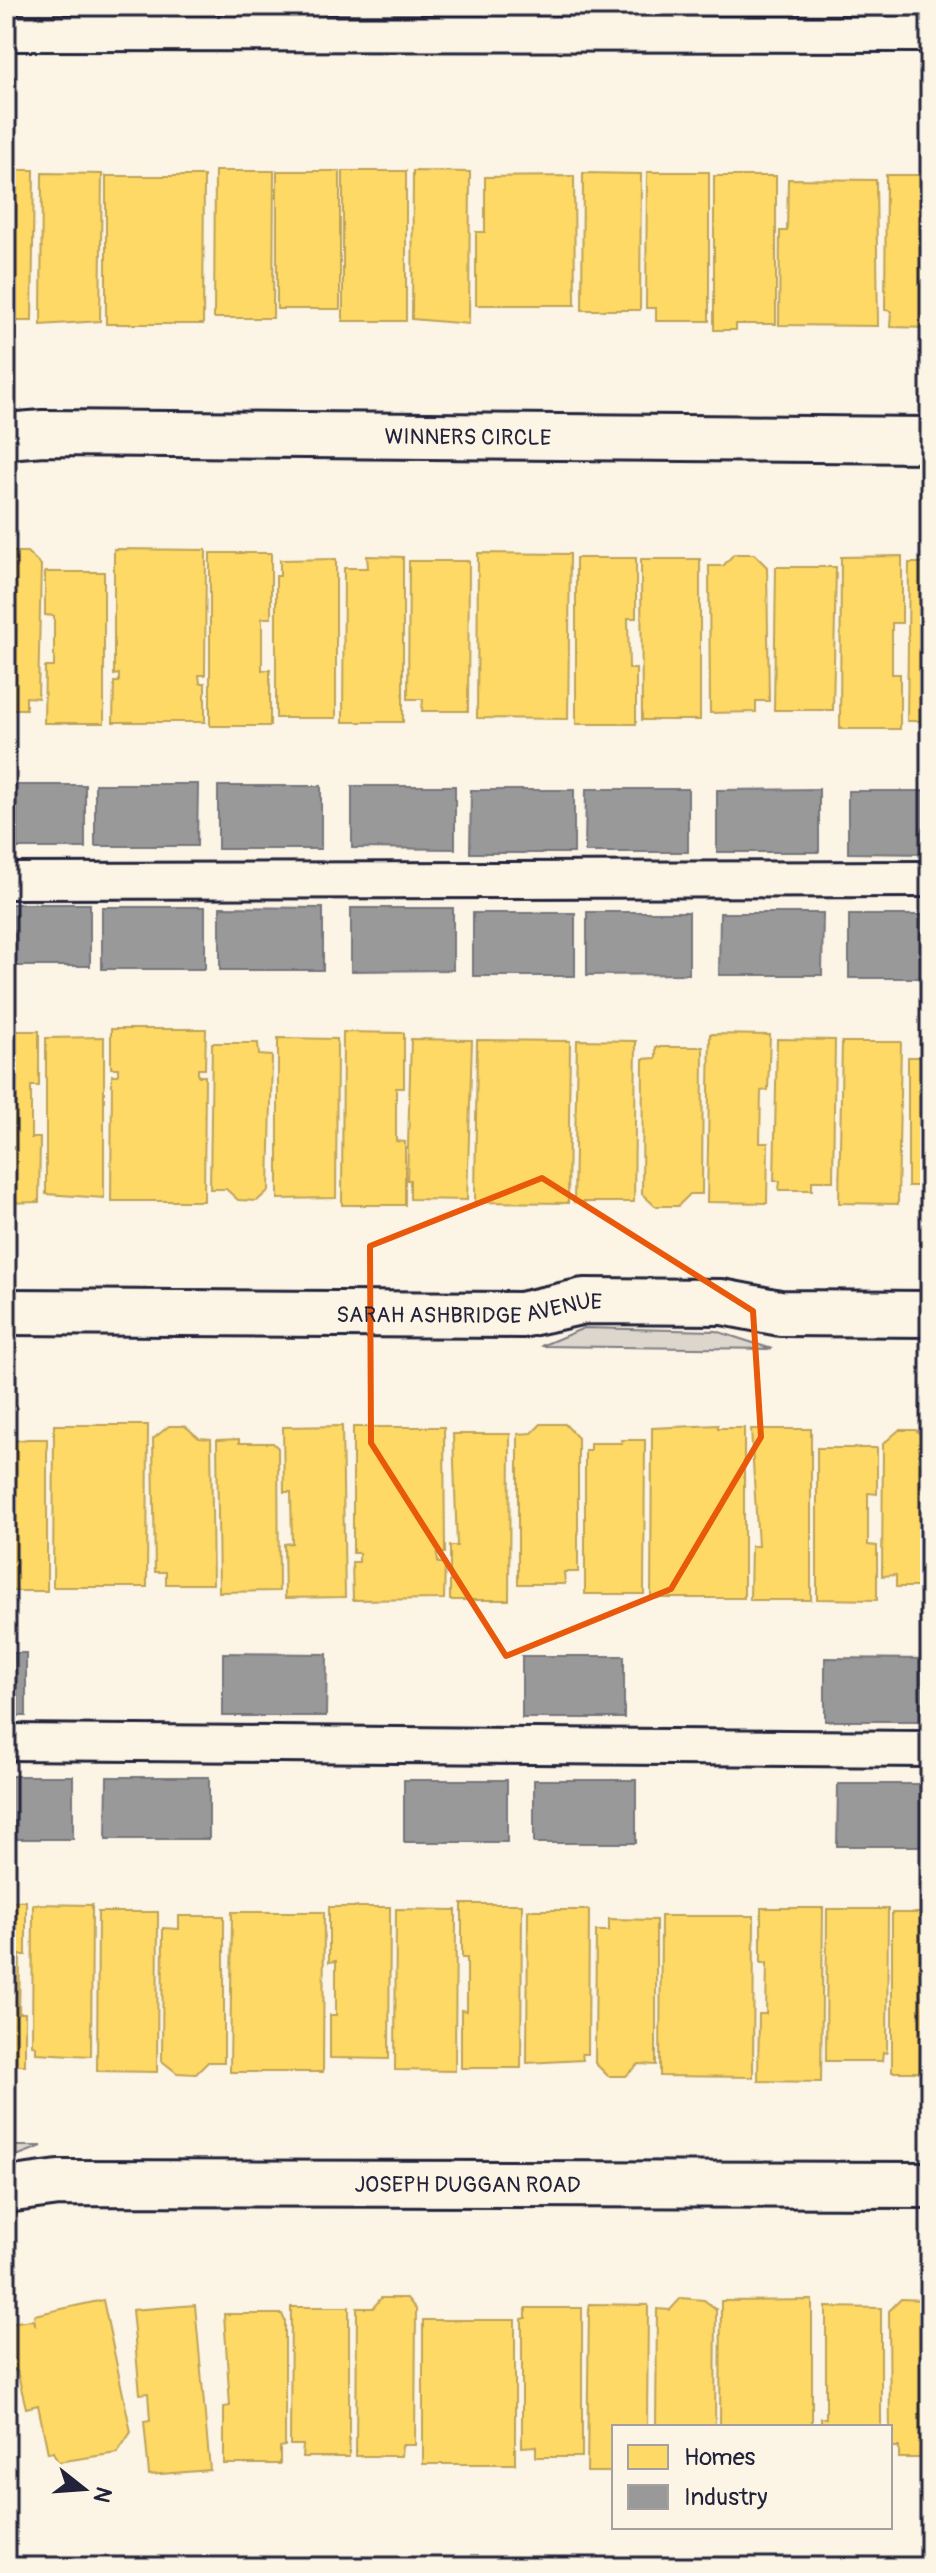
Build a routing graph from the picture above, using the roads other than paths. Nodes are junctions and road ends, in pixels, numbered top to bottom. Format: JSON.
{"nodes":[{"id":1,"x":6,"y":33,"type":"edge"},
{"id":2,"x":930,"y":34,"type":"edge"},
{"id":3,"x":6,"y":436,"type":"edge"},
{"id":4,"x":930,"y":440,"type":"edge"},
{"id":5,"x":930,"y":879,"type":"edge"},
{"id":6,"x":6,"y":881,"type":"edge"},
{"id":7,"x":6,"y":1312,"type":"edge"},
{"id":8,"x":930,"y":1314,"type":"edge"},
{"id":9,"x":6,"y":1742,"type":"edge"},
{"id":10,"x":930,"y":1749,"type":"edge"},
{"id":11,"x":930,"y":2185,"type":"edge"},
{"id":12,"x":6,"y":2190,"type":"edge"}],
"edges":[{"from":1,"to":2,"type":"lane"},
{"from":3,"to":4,"type":"street","name":"WINNERS CIRCLE"},
{"from":5,"to":6,"type":"lane"},
{"from":7,"to":8,"type":"street","name":"SARAH ASHBRIDGE AVENUE"},
{"from":9,"to":10,"type":"lane"},
{"from":11,"to":12,"type":"street","name":"JOSEPH DUGGAN ROAD"}]}
